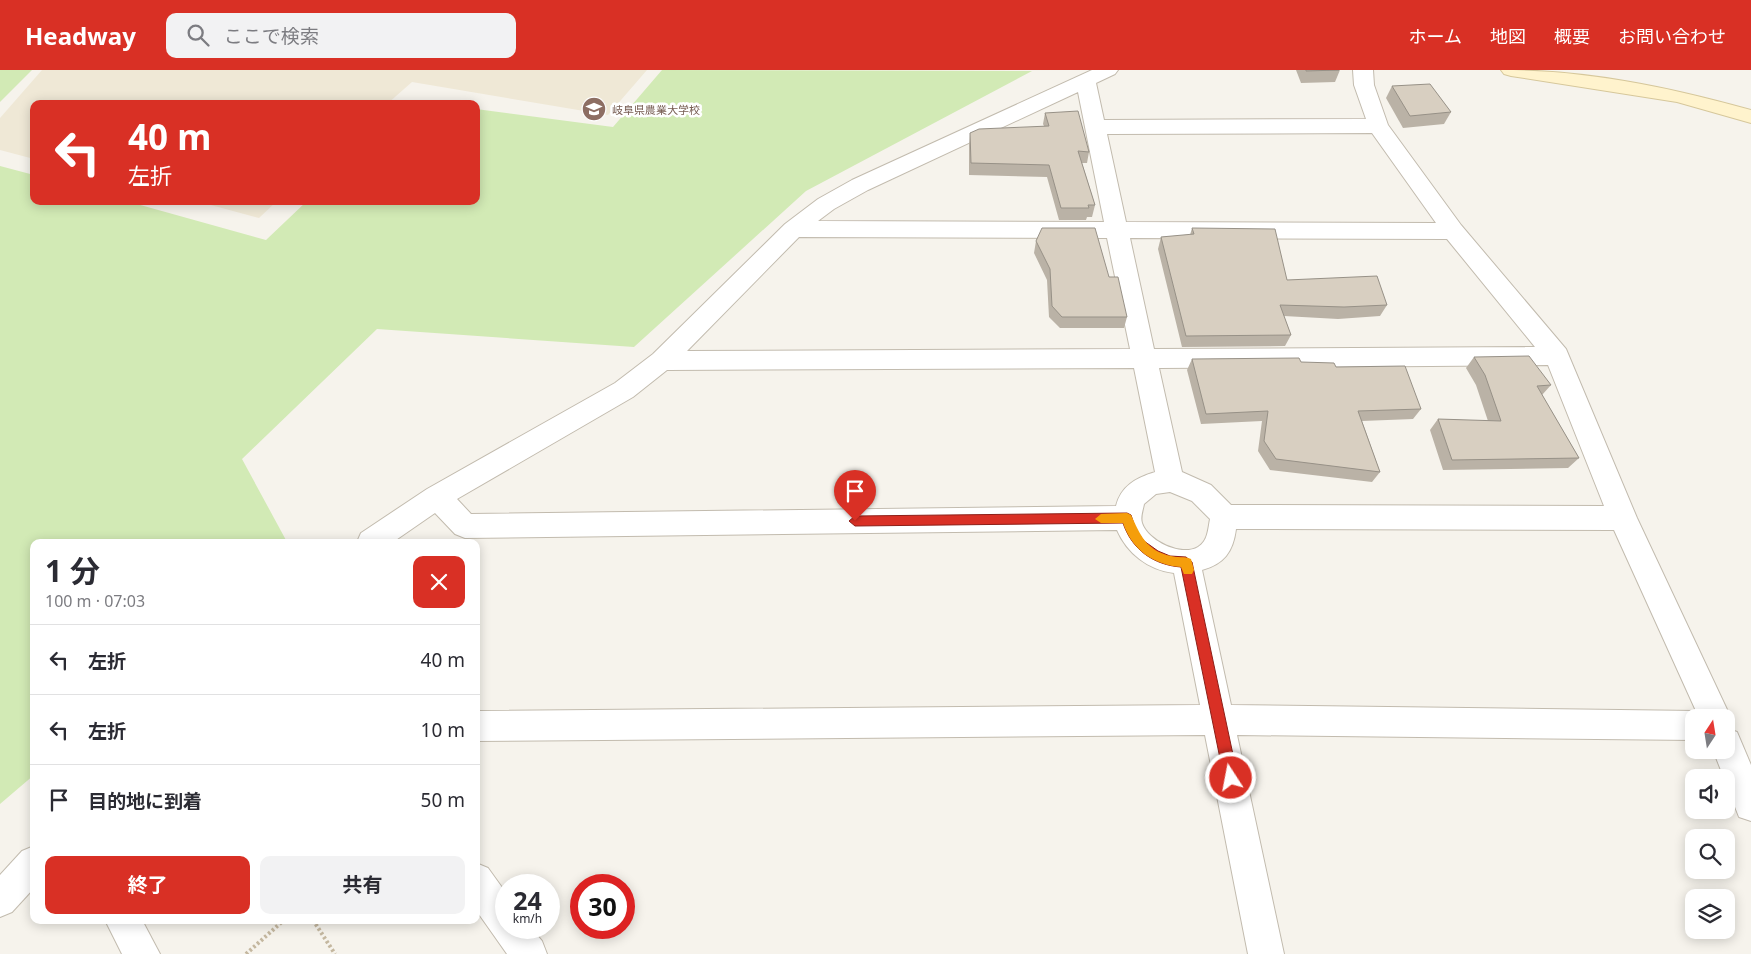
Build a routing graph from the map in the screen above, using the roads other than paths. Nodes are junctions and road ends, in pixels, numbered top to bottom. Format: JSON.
{"nodes":[{"id":1,"x":1108,"y":70,"type":"edge"},
{"id":2,"x":1363,"y":70,"type":"edge"},
{"id":3,"x":1511,"y":70,"type":"edge"},
{"id":4,"x":1085,"y":79,"type":"junction"},
{"id":5,"x":1751,"y":117,"type":"edge"},
{"id":6,"x":1378,"y":126,"type":"junction"},
{"id":7,"x":1096,"y":127,"type":"junction"},
{"id":8,"x":793,"y":229,"type":"junction"},
{"id":9,"x":1117,"y":231,"type":"junction"},
{"id":10,"x":1453,"y":231,"type":"junction"},
{"id":11,"x":1557,"y":356,"type":"junction"},
{"id":12,"x":1143,"y":359,"type":"junction"},
{"id":13,"x":662,"y":361,"type":"junction"},
{"id":14,"x":1170,"y":481,"type":"junction"},
{"id":15,"x":437,"y":496,"type":"junction"},
{"id":16,"x":1224,"y":517,"type":"junction"},
{"id":17,"x":1127,"y":518,"type":"junction"},
{"id":18,"x":1622,"y":518,"type":"junction"},
{"id":19,"x":463,"y":534,"type":"edge"},
{"id":20,"x":375,"y":539,"type":"edge"},
{"id":21,"x":1186,"y":562,"type":"junction"},
{"id":22,"x":1711,"y":709,"type":"edge"},
{"id":23,"x":1220,"y":720,"type":"junction"},
{"id":24,"x":1685,"y":725,"type":"edge"},
{"id":25,"x":480,"y":726,"type":"edge"},
{"id":26,"x":1732,"y":759,"type":"edge"},
{"id":27,"x":1751,"y":805,"type":"edge"},
{"id":28,"x":30,"y":868,"type":"edge"},
{"id":29,"x":480,"y":886,"type":"edge"},
{"id":30,"x":0,"y":900,"type":"edge"},
{"id":31,"x":495,"y":907,"type":"edge"},
{"id":32,"x":124,"y":924,"type":"edge"},
{"id":33,"x":518,"y":939,"type":"edge"},
{"id":34,"x":142,"y":954,"type":"edge"},
{"id":35,"x":529,"y":954,"type":"edge"},
{"id":36,"x":1266,"y":954,"type":"edge"}],
"edges":[{"from":1,"to":4,"type":"street"},
{"from":2,"to":6,"type":"street"},
{"from":3,"to":5,"type":"street"},
{"from":4,"to":7,"type":"street"},
{"from":4,"to":8,"type":"street"},
{"from":6,"to":7,"type":"street"},
{"from":6,"to":10,"type":"street"},
{"from":7,"to":9,"type":"street"},
{"from":8,"to":9,"type":"street"},
{"from":8,"to":13,"type":"street"},
{"from":9,"to":10,"type":"street"},
{"from":9,"to":12,"type":"street"},
{"from":10,"to":11,"type":"street"},
{"from":11,"to":12,"type":"street"},
{"from":11,"to":18,"type":"street"},
{"from":12,"to":13,"type":"street"},
{"from":12,"to":14,"type":"street"},
{"from":13,"to":15,"type":"street"},
{"from":14,"to":16,"type":"street"},
{"from":14,"to":17,"type":"street"},
{"from":15,"to":19,"type":"street"},
{"from":15,"to":20,"type":"street"},
{"from":16,"to":18,"type":"street"},
{"from":16,"to":21,"type":"street"},
{"from":17,"to":19,"type":"street"},
{"from":17,"to":21,"type":"street"},
{"from":18,"to":22,"type":"street"},
{"from":21,"to":23,"type":"street"},
{"from":23,"to":24,"type":"street"},
{"from":23,"to":25,"type":"street"},
{"from":23,"to":36,"type":"street"},
{"from":26,"to":27,"type":"street"},
{"from":28,"to":30,"type":"street"},
{"from":29,"to":31,"type":"street"},
{"from":32,"to":34,"type":"street"},
{"from":33,"to":35,"type":"street"}]}
